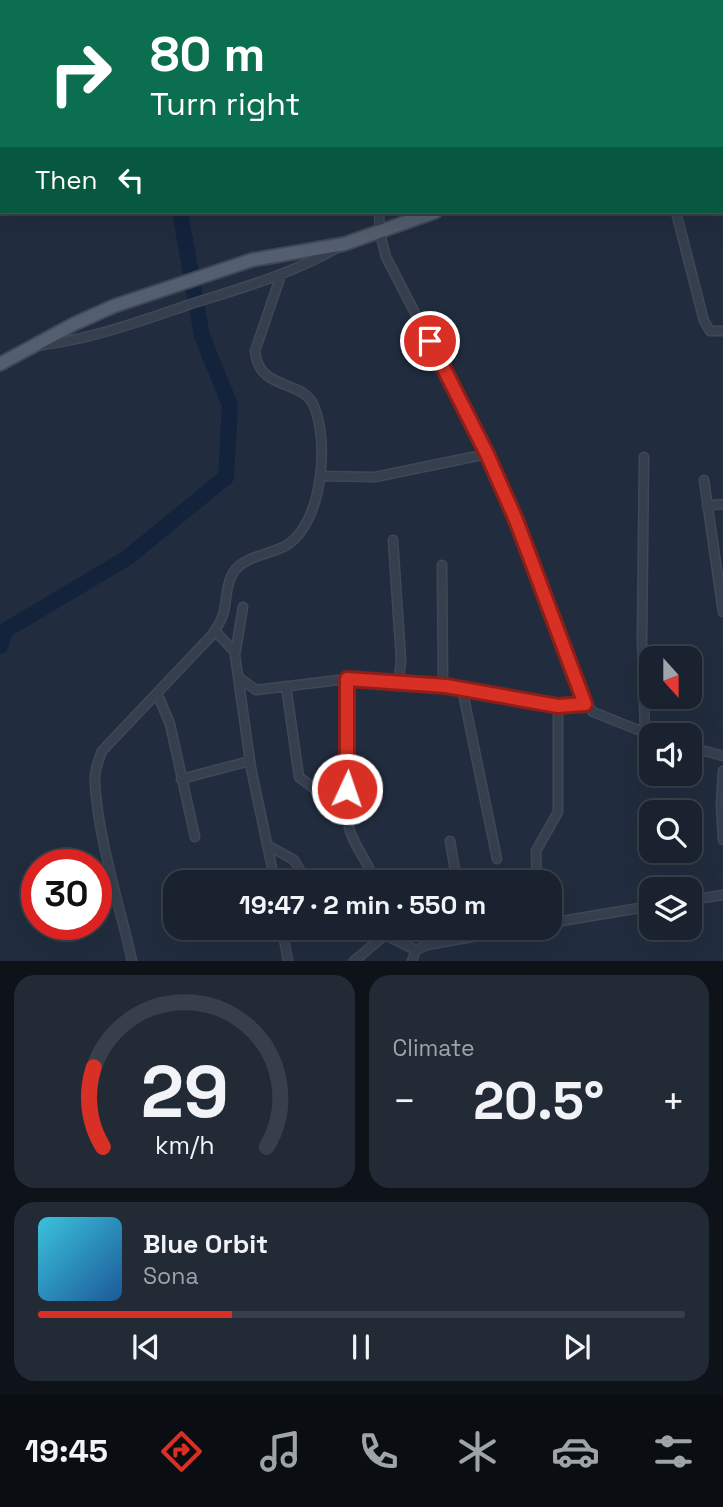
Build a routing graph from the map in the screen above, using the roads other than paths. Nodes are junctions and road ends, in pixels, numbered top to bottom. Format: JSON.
{"nodes":[{"id":1,"x":379,"y":214,"type":"edge"},
{"id":2,"x":430,"y":214,"type":"edge"},
{"id":3,"x":677,"y":214,"type":"edge"},
{"id":4,"x":380,"y":233,"type":"junction"},
{"id":5,"x":344,"y":244,"type":"junction"},
{"id":6,"x":281,"y":275,"type":"junction"},
{"id":7,"x":723,"y":331,"type":"edge"},
{"id":8,"x":32,"y":346,"type":"junction"},
{"id":9,"x":0,"y":364,"type":"edge"},
{"id":10,"x":487,"y":454,"type":"junction"},
{"id":11,"x":644,"y":457,"type":"dead end"},
{"id":12,"x":320,"y":476,"type":"junction"},
{"id":13,"x":704,"y":480,"type":"dead end"},
{"id":14,"x":723,"y":504,"type":"edge"},
{"id":15,"x":707,"y":506,"type":"junction"},
{"id":16,"x":393,"y":540,"type":"dead end"},
{"id":17,"x":719,"y":562,"type":"edge"},
{"id":18,"x":442,"y":565,"type":"dead end"},
{"id":19,"x":243,"y":607,"type":"dead end"},
{"id":20,"x":723,"y":612,"type":"edge"},
{"id":21,"x":215,"y":631,"type":"junction"},
{"id":22,"x":234,"y":652,"type":"junction"},
{"id":23,"x":238,"y":677,"type":"junction"},
{"id":24,"x":347,"y":679,"type":"junction"},
{"id":25,"x":398,"y":681,"type":"junction"},
{"id":26,"x":443,"y":685,"type":"junction"},
{"id":27,"x":286,"y":686,"type":"junction"},
{"id":28,"x":462,"y":688,"type":"junction"},
{"id":29,"x":158,"y":693,"type":"junction"},
{"id":30,"x":585,"y":704,"type":"junction"},
{"id":31,"x":558,"y":706,"type":"junction"},
{"id":32,"x":647,"y":723,"type":"edge"},
{"id":33,"x":639,"y":731,"type":"edge"},
{"id":34,"x":702,"y":750,"type":"edge"},
{"id":35,"x":723,"y":756,"type":"edge"},
{"id":36,"x":250,"y":761,"type":"junction"},
{"id":37,"x":723,"y":771,"type":"edge"},
{"id":38,"x":181,"y":779,"type":"junction"},
{"id":39,"x":347,"y":789,"type":"junction"},
{"id":40,"x":723,"y":834,"type":"edge"},
{"id":41,"x":195,"y":837,"type":"dead end"},
{"id":42,"x":450,"y":841,"type":"dead end"},
{"id":43,"x":269,"y":846,"type":"junction"},
{"id":44,"x":497,"y":859,"type":"dead end"},
{"id":45,"x":273,"y":870,"type":"edge"},
{"id":46,"x":300,"y":870,"type":"edge"},
{"id":47,"x":370,"y":870,"type":"edge"},
{"id":48,"x":455,"y":870,"type":"edge"},
{"id":49,"x":537,"y":870,"type":"edge"},
{"id":50,"x":723,"y":895,"type":"edge"},
{"id":51,"x":702,"y":898,"type":"edge"},
{"id":52,"x":639,"y":908,"type":"edge"},
{"id":53,"x":562,"y":921,"type":"edge"},
{"id":54,"x":284,"y":940,"type":"edge"},
{"id":55,"x":376,"y":940,"type":"edge"},
{"id":56,"x":400,"y":940,"type":"edge"},
{"id":57,"x":456,"y":940,"type":"edge"},
{"id":58,"x":416,"y":950,"type":"junction"},
{"id":59,"x":132,"y":961,"type":"edge"},
{"id":60,"x":288,"y":961,"type":"edge"},
{"id":61,"x":354,"y":961,"type":"edge"},
{"id":62,"x":412,"y":961,"type":"edge"}],
"edges":[{"from":1,"to":4,"type":"street"},
{"from":2,"to":4,"type":"main road"},
{"from":3,"to":7,"type":"street"},
{"from":4,"to":5,"type":"main road"},
{"from":4,"to":10,"type":"street"},
{"from":5,"to":6,"type":"street"},
{"from":5,"to":8,"type":"main road"},
{"from":6,"to":8,"type":"street"},
{"from":6,"to":12,"type":"street"},
{"from":8,"to":9,"type":"main road"},
{"from":10,"to":12,"type":"street"},
{"from":10,"to":30,"type":"street"},
{"from":11,"to":32,"type":"street"},
{"from":12,"to":21,"type":"street"},
{"from":13,"to":15,"type":"street"},
{"from":14,"to":15,"type":"street"},
{"from":15,"to":17,"type":"street"},
{"from":16,"to":25,"type":"street"},
{"from":17,"to":20,"type":"street"},
{"from":18,"to":26,"type":"street"},
{"from":19,"to":22,"type":"street"},
{"from":21,"to":22,"type":"street"},
{"from":21,"to":29,"type":"street"},
{"from":22,"to":23,"type":"street"},
{"from":23,"to":27,"type":"street"},
{"from":23,"to":36,"type":"street"},
{"from":24,"to":25,"type":"street"},
{"from":24,"to":27,"type":"street"},
{"from":24,"to":39,"type":"street"},
{"from":25,"to":26,"type":"street"},
{"from":26,"to":28,"type":"street"},
{"from":27,"to":39,"type":"street"},
{"from":28,"to":31,"type":"street"},
{"from":28,"to":44,"type":"street"},
{"from":29,"to":38,"type":"street"},
{"from":29,"to":59,"type":"street"},
{"from":30,"to":31,"type":"street"},
{"from":30,"to":33,"type":"street"},
{"from":31,"to":49,"type":"street"},
{"from":34,"to":35,"type":"street"},
{"from":36,"to":38,"type":"street"},
{"from":36,"to":43,"type":"street"},
{"from":37,"to":40,"type":"street"},
{"from":38,"to":41,"type":"street"},
{"from":39,"to":47,"type":"street"},
{"from":42,"to":48,"type":"street"},
{"from":43,"to":45,"type":"street"},
{"from":43,"to":46,"type":"street"},
{"from":50,"to":51,"type":"street"},
{"from":52,"to":53,"type":"street"},
{"from":54,"to":60,"type":"street"},
{"from":55,"to":61,"type":"street"},
{"from":56,"to":58,"type":"street"},
{"from":57,"to":58,"type":"street"},
{"from":58,"to":62,"type":"street"}]}
